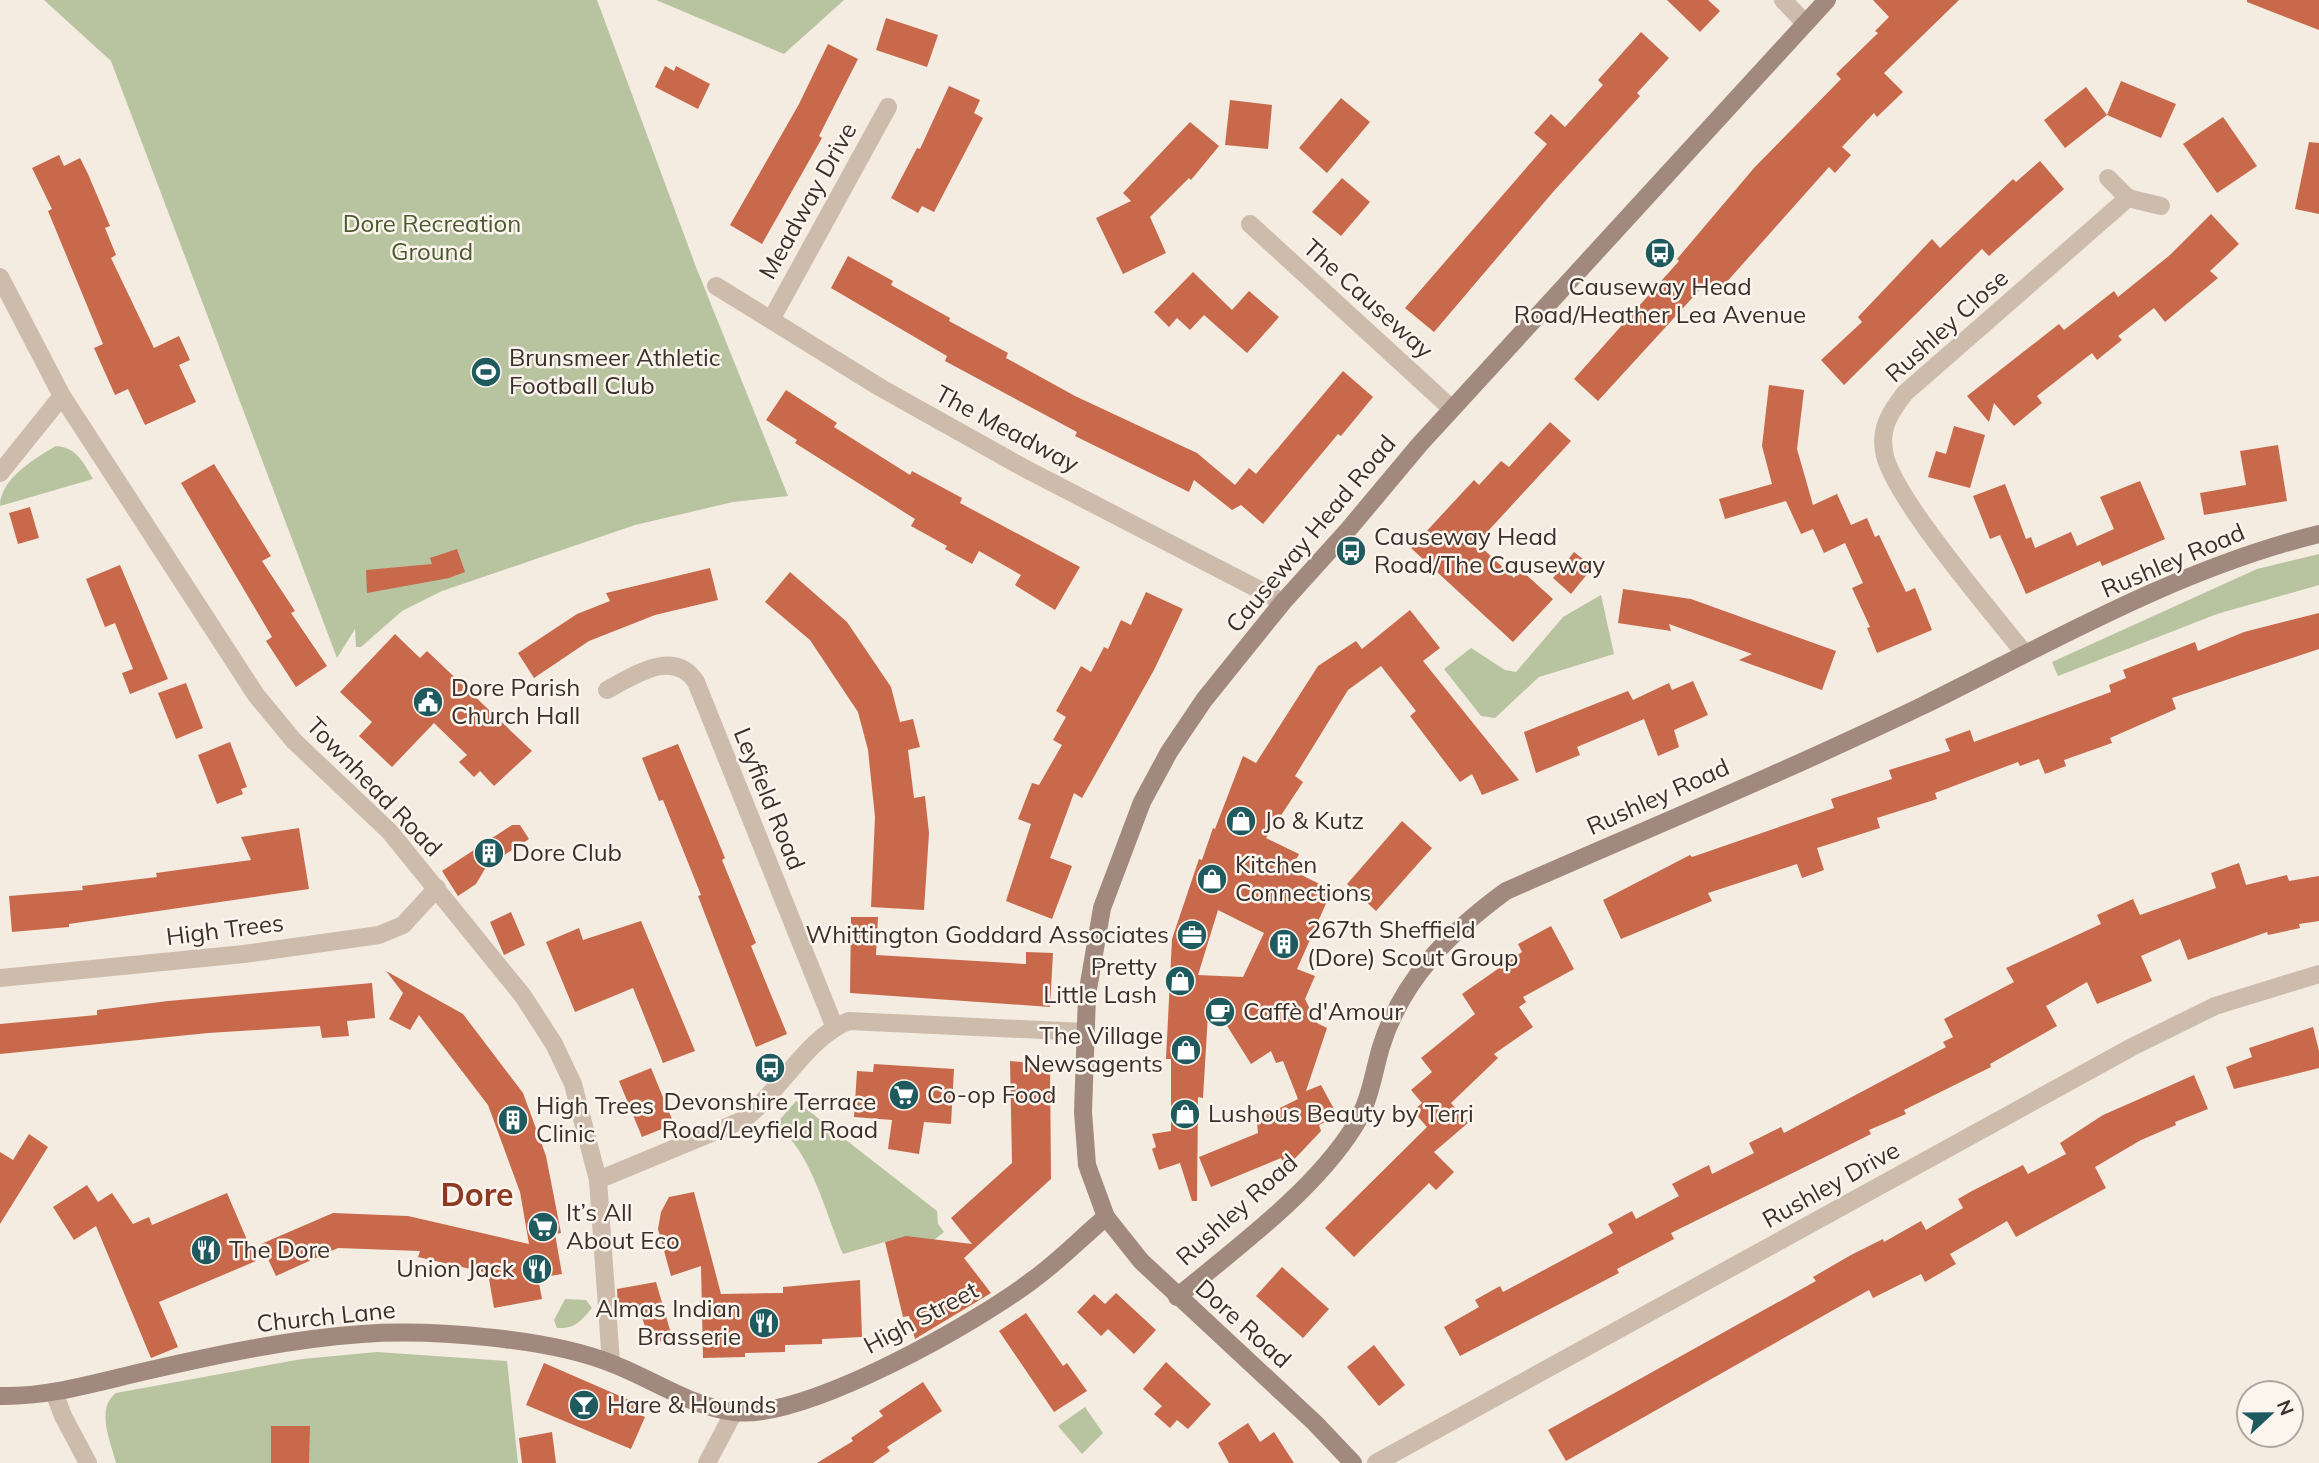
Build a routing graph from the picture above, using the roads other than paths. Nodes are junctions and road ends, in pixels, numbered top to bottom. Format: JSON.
{"nodes":[{"id":1,"x":1783,"y":0,"type":"edge"},
{"id":2,"x":1827,"y":0,"type":"edge"},
{"id":3,"x":1804,"y":22,"type":"junction"},
{"id":4,"x":888,"y":107,"type":"dead end"},
{"id":5,"x":2108,"y":178,"type":"dead end"},
{"id":6,"x":2128,"y":198,"type":"junction"},
{"id":7,"x":2161,"y":206,"type":"dead end"},
{"id":8,"x":1250,"y":225,"type":"dead end"},
{"id":9,"x":0,"y":277,"type":"edge"},
{"id":10,"x":716,"y":286,"type":"dead end"},
{"id":11,"x":772,"y":318,"type":"junction"},
{"id":12,"x":62,"y":396,"type":"junction"},
{"id":13,"x":1452,"y":409,"type":"junction"},
{"id":14,"x":0,"y":473,"type":"edge"},
{"id":15,"x":2319,"y":534,"type":"edge"},
{"id":16,"x":1283,"y":602,"type":"junction"},
{"id":17,"x":2024,"y":653,"type":"junction"},
{"id":18,"x":607,"y":690,"type":"dead end"},
{"id":19,"x":437,"y":888,"type":"junction"},
{"id":20,"x":2319,"y":974,"type":"edge"},
{"id":21,"x":0,"y":978,"type":"edge"},
{"id":22,"x":835,"y":1028,"type":"junction"},
{"id":23,"x":1084,"y":1032,"type":"junction"},
{"id":24,"x":598,"y":1180,"type":"junction"},
{"id":25,"x":1106,"y":1217,"type":"junction"},
{"id":26,"x":1177,"y":1297,"type":"junction"},
{"id":27,"x":611,"y":1363,"type":"junction"},
{"id":28,"x":54,"y":1392,"type":"junction"},
{"id":29,"x":0,"y":1396,"type":"edge"},
{"id":30,"x":734,"y":1412,"type":"junction"},
{"id":31,"x":88,"y":1463,"type":"edge"},
{"id":32,"x":707,"y":1463,"type":"edge"},
{"id":33,"x":1353,"y":1463,"type":"edge"},
{"id":34,"x":1376,"y":1463,"type":"edge"}],
"edges":[{"from":1,"to":3,"type":"street"},
{"from":2,"to":3,"type":"street","name":"Causeway Head Road"},
{"from":3,"to":13,"type":"street","name":"Causeway Head Road"},
{"from":4,"to":11,"type":"street","name":"Meadway Drive"},
{"from":5,"to":6,"type":"street"},
{"from":6,"to":7,"type":"street"},
{"from":6,"to":17,"type":"street","name":"Rushley Close"},
{"from":8,"to":13,"type":"street","name":"The Causeway"},
{"from":9,"to":12,"type":"street","name":"Townhead Road"},
{"from":10,"to":11,"type":"street","name":"The Meadway"},
{"from":11,"to":16,"type":"street","name":"The Meadway"},
{"from":12,"to":14,"type":"street"},
{"from":12,"to":19,"type":"street","name":"Townhead Road"},
{"from":13,"to":16,"type":"street","name":"Causeway Head Road"},
{"from":15,"to":17,"type":"street","name":"Rushley Road"},
{"from":16,"to":23,"type":"street","name":"Causeway Head Road"},
{"from":17,"to":26,"type":"street","name":"Rushley Road"},
{"from":18,"to":22,"type":"street","name":"Leyfield Road"},
{"from":19,"to":21,"type":"street","name":"High Trees"},
{"from":19,"to":24,"type":"street","name":"Townhead Road"},
{"from":20,"to":34,"type":"street","name":"Rushley Drive"},
{"from":22,"to":23,"type":"street"},
{"from":22,"to":24,"type":"street"},
{"from":23,"to":25,"type":"street","name":"Causeway Head Road"},
{"from":24,"to":27,"type":"street","name":"Townhead Road"},
{"from":25,"to":26,"type":"street","name":"Dore Road"},
{"from":25,"to":30,"type":"street","name":"High Street"},
{"from":26,"to":33,"type":"street","name":"Dore Road"},
{"from":27,"to":28,"type":"street","name":"Church Lane"},
{"from":27,"to":30,"type":"street","name":"Church Lane"},
{"from":28,"to":29,"type":"street","name":"Church Lane"},
{"from":28,"to":31,"type":"street"},
{"from":30,"to":32,"type":"street"}]}
